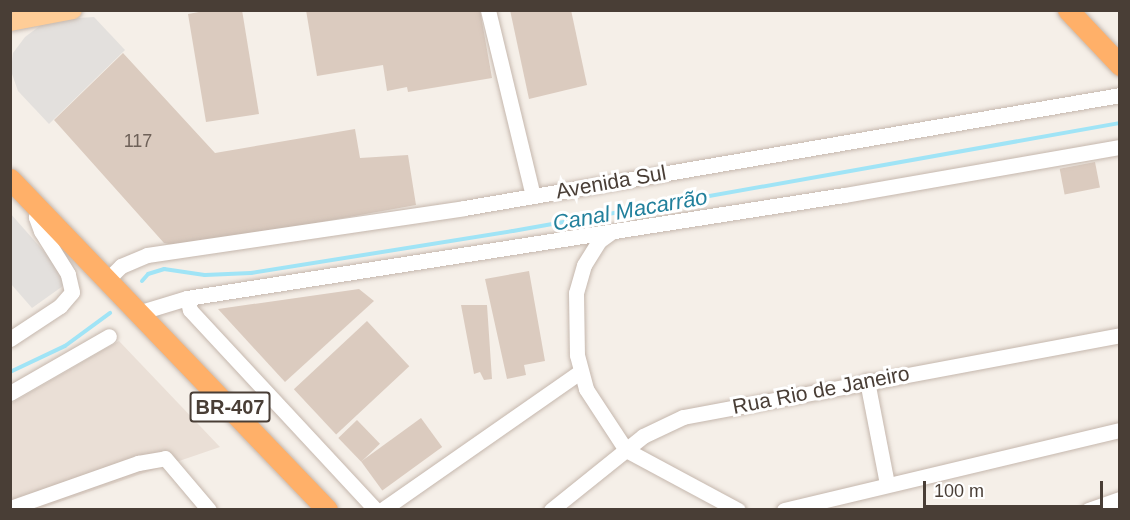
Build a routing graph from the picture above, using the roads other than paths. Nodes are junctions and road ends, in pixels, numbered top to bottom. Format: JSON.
{"nodes":[{"id":1,"x":488,"y":10,"type":"edge"},
{"id":2,"x":1068,"y":10,"type":"edge"},
{"id":3,"x":69,"y":11,"type":"edge"},
{"id":4,"x":10,"y":22,"type":"edge"},
{"id":5,"x":1119,"y":65,"type":"edge"},
{"id":6,"x":1119,"y":95,"type":"edge"},
{"id":7,"x":1119,"y":147,"type":"edge"},
{"id":8,"x":10,"y":179,"type":"edge"},
{"id":9,"x":533,"y":196,"type":"junction"},
{"id":10,"x":41,"y":211,"type":"junction"},
{"id":11,"x":610,"y":233,"type":"junction"},
{"id":12,"x":126,"y":297,"type":"junction"},
{"id":13,"x":187,"y":298,"type":"junction"},
{"id":14,"x":1119,"y":335,"type":"edge"},
{"id":15,"x":109,"y":336,"type":"dead end"},
{"id":16,"x":10,"y":339,"type":"edge"},
{"id":17,"x":580,"y":372,"type":"junction"},
{"id":18,"x":867,"y":381,"type":"junction"},
{"id":19,"x":10,"y":393,"type":"edge"},
{"id":20,"x":1119,"y":430,"type":"edge"},
{"id":21,"x":626,"y":450,"type":"junction"},
{"id":22,"x":887,"y":484,"type":"junction"},
{"id":23,"x":1119,"y":499,"type":"edge"},
{"id":24,"x":716,"y":504,"type":"edge"},
{"id":25,"x":10,"y":508,"type":"edge"},
{"id":26,"x":209,"y":510,"type":"edge"},
{"id":27,"x":327,"y":510,"type":"edge"},
{"id":28,"x":376,"y":510,"type":"edge"},
{"id":29,"x":382,"y":510,"type":"edge"},
{"id":30,"x":550,"y":510,"type":"edge"},
{"id":31,"x":738,"y":510,"type":"edge"},
{"id":32,"x":784,"y":510,"type":"edge"},
{"id":33,"x":1088,"y":510,"type":"edge"}],
"edges":[{"from":1,"to":9,"type":"street"},
{"from":2,"to":5,"type":"highway"},
{"from":3,"to":4,"type":"main road"},
{"from":6,"to":9,"type":"street","name":"Avenida Sul"},
{"from":7,"to":11,"type":"street"},
{"from":8,"to":10,"type":"highway","number":"BR-407"},
{"from":9,"to":12,"type":"street","name":"Avenida Sul"},
{"from":10,"to":12,"type":"highway","number":"BR-407"},
{"from":10,"to":16,"type":"street"},
{"from":11,"to":13,"type":"street"},
{"from":11,"to":17,"type":"street"},
{"from":12,"to":13,"type":"street"},
{"from":12,"to":27,"type":"highway","number":"BR-407"},
{"from":13,"to":28,"type":"street"},
{"from":14,"to":18,"type":"street","name":"Rua Rio de Janeiro"},
{"from":15,"to":19,"type":"street"},
{"from":17,"to":21,"type":"street"},
{"from":17,"to":29,"type":"street"},
{"from":18,"to":21,"type":"street","name":"Rua Rio de Janeiro"},
{"from":18,"to":22,"type":"street"},
{"from":20,"to":22,"type":"street"},
{"from":21,"to":24,"type":"street"},
{"from":21,"to":30,"type":"street","name":"Rua Rio de Janeiro"},
{"from":22,"to":32,"type":"street"},
{"from":23,"to":33,"type":"street"},
{"from":24,"to":31,"type":"street"},
{"from":25,"to":26,"type":"street"}]}
